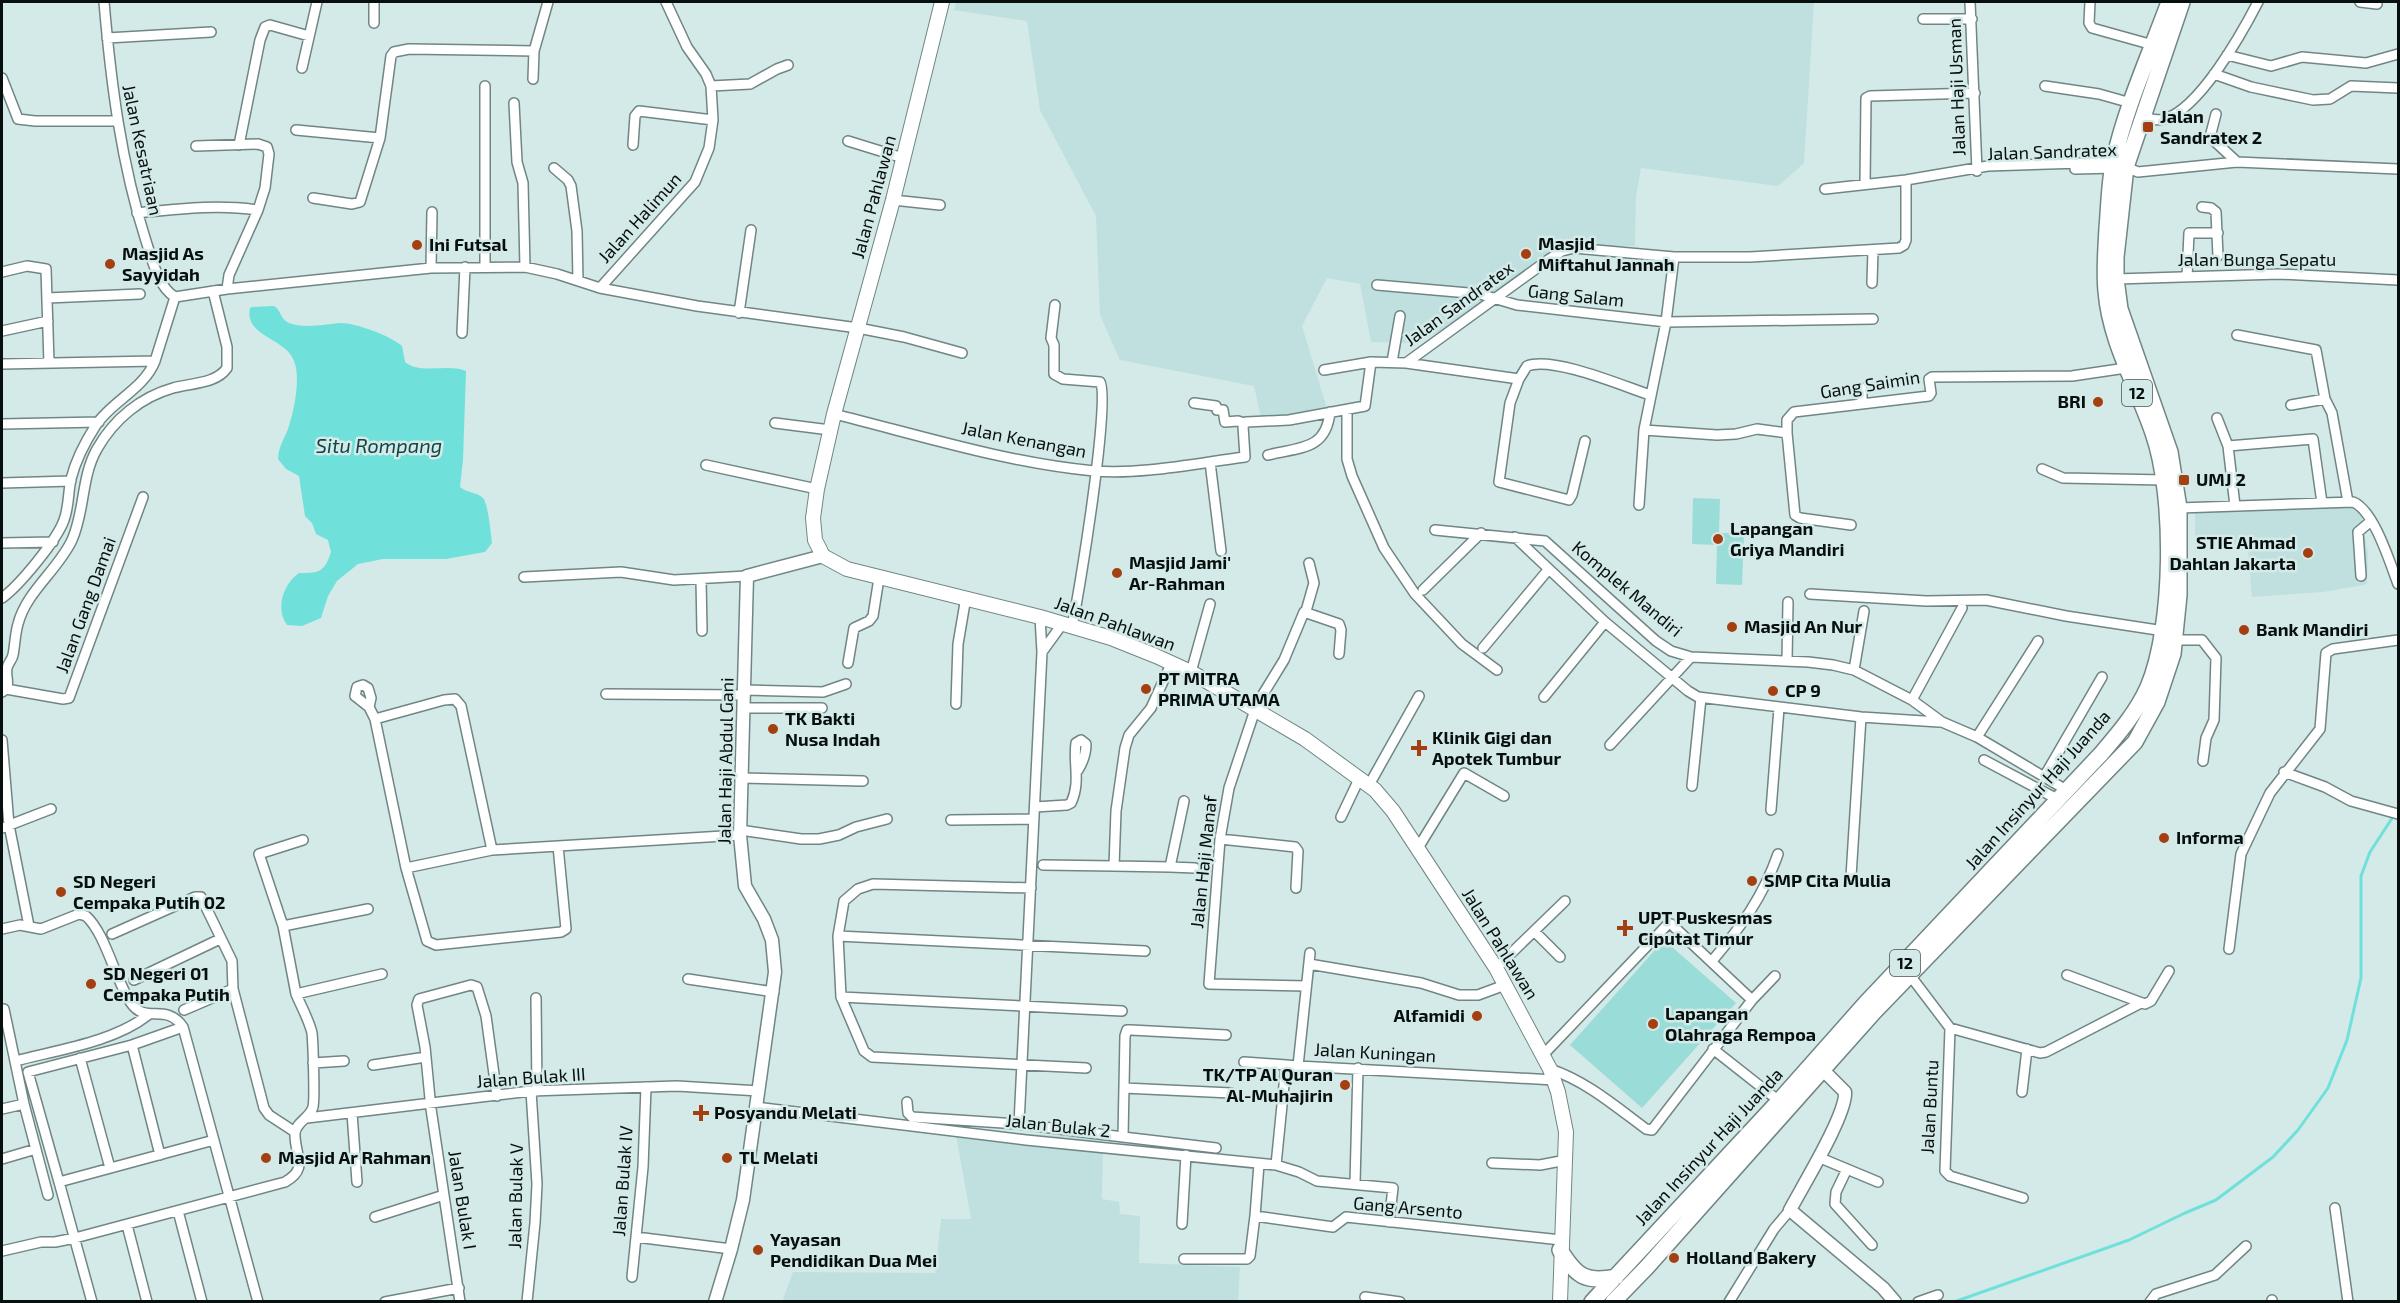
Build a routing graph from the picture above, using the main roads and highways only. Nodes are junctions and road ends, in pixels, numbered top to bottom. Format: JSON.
{"nodes":[{"id":1,"x":942,"y":2,"type":"edge"},
{"id":2,"x":2169,"y":2,"type":"edge"},
{"id":3,"x":2182,"y":2,"type":"edge"},
{"id":4,"x":2117,"y":166,"type":"junction"},
{"id":5,"x":2169,"y":635,"type":"junction"},
{"id":6,"x":1561,"y":1245,"type":"junction"},
{"id":7,"x":1616,"y":1277,"type":"junction"},
{"id":8,"x":1560,"y":1302,"type":"edge"},
{"id":9,"x":1592,"y":1302,"type":"edge"},
{"id":10,"x":1613,"y":1302,"type":"edge"}],
"edges":[{"from":1,"to":6,"type":"main road","name":"Jalan Pahlawan"},
{"from":2,"to":4,"type":"highway","name":"Jalan Insinyur Haji Juanda","number":"12"},
{"from":3,"to":4,"type":"highway","name":"Jalan Insinyur Haji Juanda","number":"12"},
{"from":4,"to":5,"type":"highway","name":"Jalan Insinyur Haji Juanda","number":"12"},
{"from":4,"to":5,"type":"highway","name":"Jalan Insinyur Haji Juanda","number":"12"},
{"from":5,"to":7,"type":"highway","name":"Jalan Insinyur Haji Juanda","number":"12"},
{"from":5,"to":10,"type":"highway","name":"Jalan Insinyur Haji Juanda","number":"12"},
{"from":6,"to":7,"type":"highway"},
{"from":6,"to":8,"type":"main road","name":"Jalan Pahlawan"},
{"from":7,"to":9,"type":"highway","name":"Jalan Insinyur Haji Juanda","number":"12"}]}
